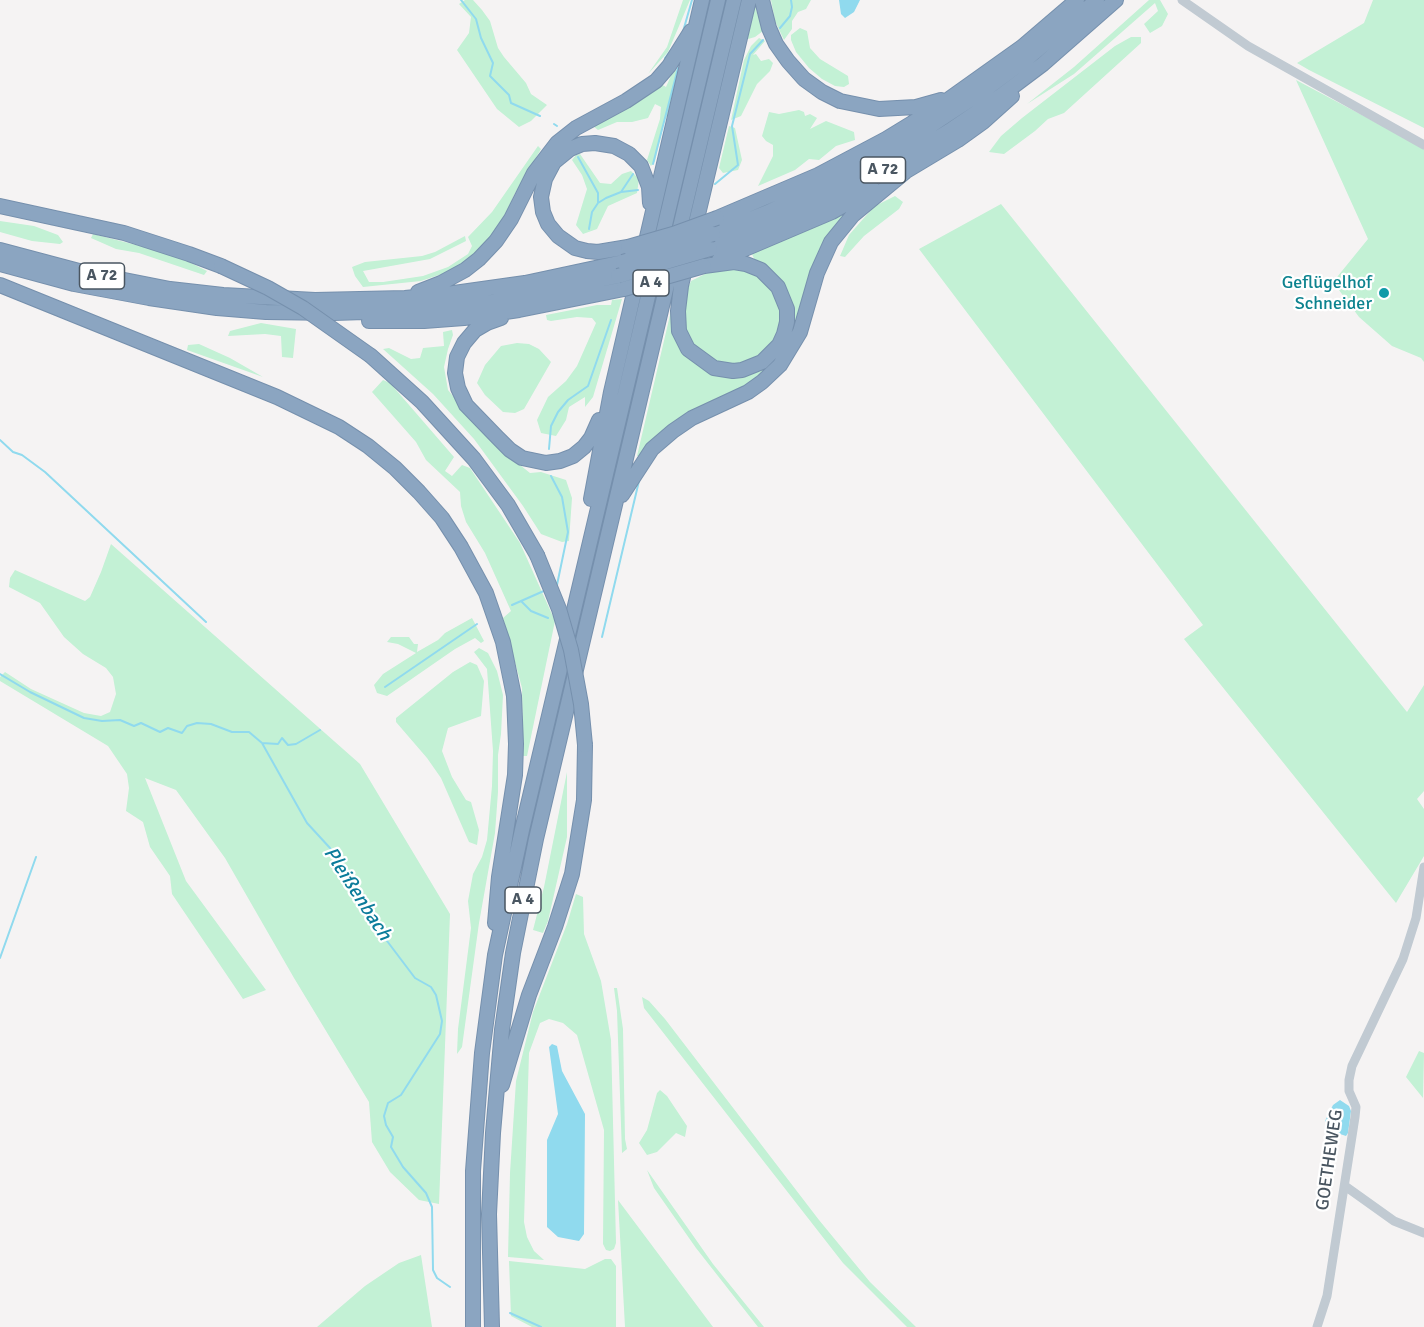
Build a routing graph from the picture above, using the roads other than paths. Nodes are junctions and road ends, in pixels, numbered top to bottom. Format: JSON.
{"nodes":[{"id":1,"x":702,"y":0,"type":"edge"},
{"id":2,"x":718,"y":0,"type":"edge"},
{"id":3,"x":734,"y":0,"type":"edge"},
{"id":4,"x":749,"y":0,"type":"edge"},
{"id":5,"x":762,"y":0,"type":"edge"},
{"id":6,"x":1077,"y":0,"type":"edge"},
{"id":7,"x":1096,"y":0,"type":"edge"},
{"id":8,"x":1116,"y":0,"type":"edge"},
{"id":9,"x":1182,"y":0,"type":"edge"},
{"id":10,"x":698,"y":20,"type":"junction"},
{"id":11,"x":1043,"y":64,"type":"junction"},
{"id":12,"x":957,"y":95,"type":"junction"},
{"id":13,"x":1424,"y":145,"type":"edge"},
{"id":14,"x":905,"y":172,"type":"junction"},
{"id":15,"x":0,"y":206,"type":"edge"},
{"id":16,"x":646,"y":239,"type":"junction"},
{"id":17,"x":0,"y":250,"type":"edge"},
{"id":18,"x":0,"y":264,"type":"edge"},
{"id":19,"x":704,"y":266,"type":"junction"},
{"id":20,"x":621,"y":283,"type":"junction"},
{"id":21,"x":0,"y":285,"type":"edge"},
{"id":22,"x":405,"y":298,"type":"junction"},
{"id":23,"x":519,"y":310,"type":"junction"},
{"id":24,"x":266,"y":312,"type":"junction"},
{"id":25,"x":611,"y":392,"type":"junction"},
{"id":26,"x":614,"y":507,"type":"junction"},
{"id":27,"x":584,"y":567,"type":"junction"},
{"id":28,"x":1424,"y":867,"type":"edge"},
{"id":29,"x":495,"y":955,"type":"junction"},
{"id":30,"x":494,"y":1109,"type":"junction"},
{"id":31,"x":1345,"y":1186,"type":"junction"},
{"id":32,"x":1424,"y":1233,"type":"edge"},
{"id":33,"x":473,"y":1327,"type":"edge"},
{"id":34,"x":492,"y":1327,"type":"edge"},
{"id":35,"x":1317,"y":1327,"type":"edge"}],
"edges":[{"from":1,"to":10,"type":"highway"},
{"from":2,"to":27,"type":"highway","number":"A 4"},
{"from":3,"to":26,"type":"highway","number":"A 4"},
{"from":4,"to":19,"type":"highway"},
{"from":5,"to":12,"type":"highway"},
{"from":6,"to":12,"type":"highway"},
{"from":7,"to":22,"type":"highway","number":"A 72","bridge":true},
{"from":8,"to":11,"type":"highway","number":"A 72"},
{"from":9,"to":13,"type":"street"},
{"from":10,"to":16,"type":"highway"},
{"from":10,"to":22,"type":"highway"},
{"from":11,"to":14,"type":"highway"},
{"from":11,"to":20,"type":"highway","number":"A 72","bridge":true},
{"from":12,"to":16,"type":"highway","bridge":true},
{"from":14,"to":19,"type":"highway"},
{"from":14,"to":26,"type":"highway"},
{"from":15,"to":30,"type":"highway","bridge":true},
{"from":16,"to":25,"type":"highway"},
{"from":17,"to":22,"type":"highway","number":"A 72"},
{"from":18,"to":24,"type":"highway","number":"A 72"},
{"from":19,"to":20,"type":"highway","bridge":true},
{"from":20,"to":23,"type":"highway"},
{"from":20,"to":24,"type":"highway","number":"A 72"},
{"from":21,"to":29,"type":"highway"},
{"from":23,"to":24,"type":"highway"},
{"from":23,"to":25,"type":"highway"},
{"from":25,"to":27,"type":"highway"},
{"from":26,"to":30,"type":"highway","number":"A 4"},
{"from":27,"to":29,"type":"highway","number":"A 4"},
{"from":28,"to":31,"type":"street","name":"GOETHEWEG"},
{"from":29,"to":33,"type":"highway","number":"A 4"},
{"from":30,"to":34,"type":"highway","number":"A 4"},
{"from":31,"to":32,"type":"street"},
{"from":31,"to":35,"type":"street","name":"GOETHEWEG"}]}
